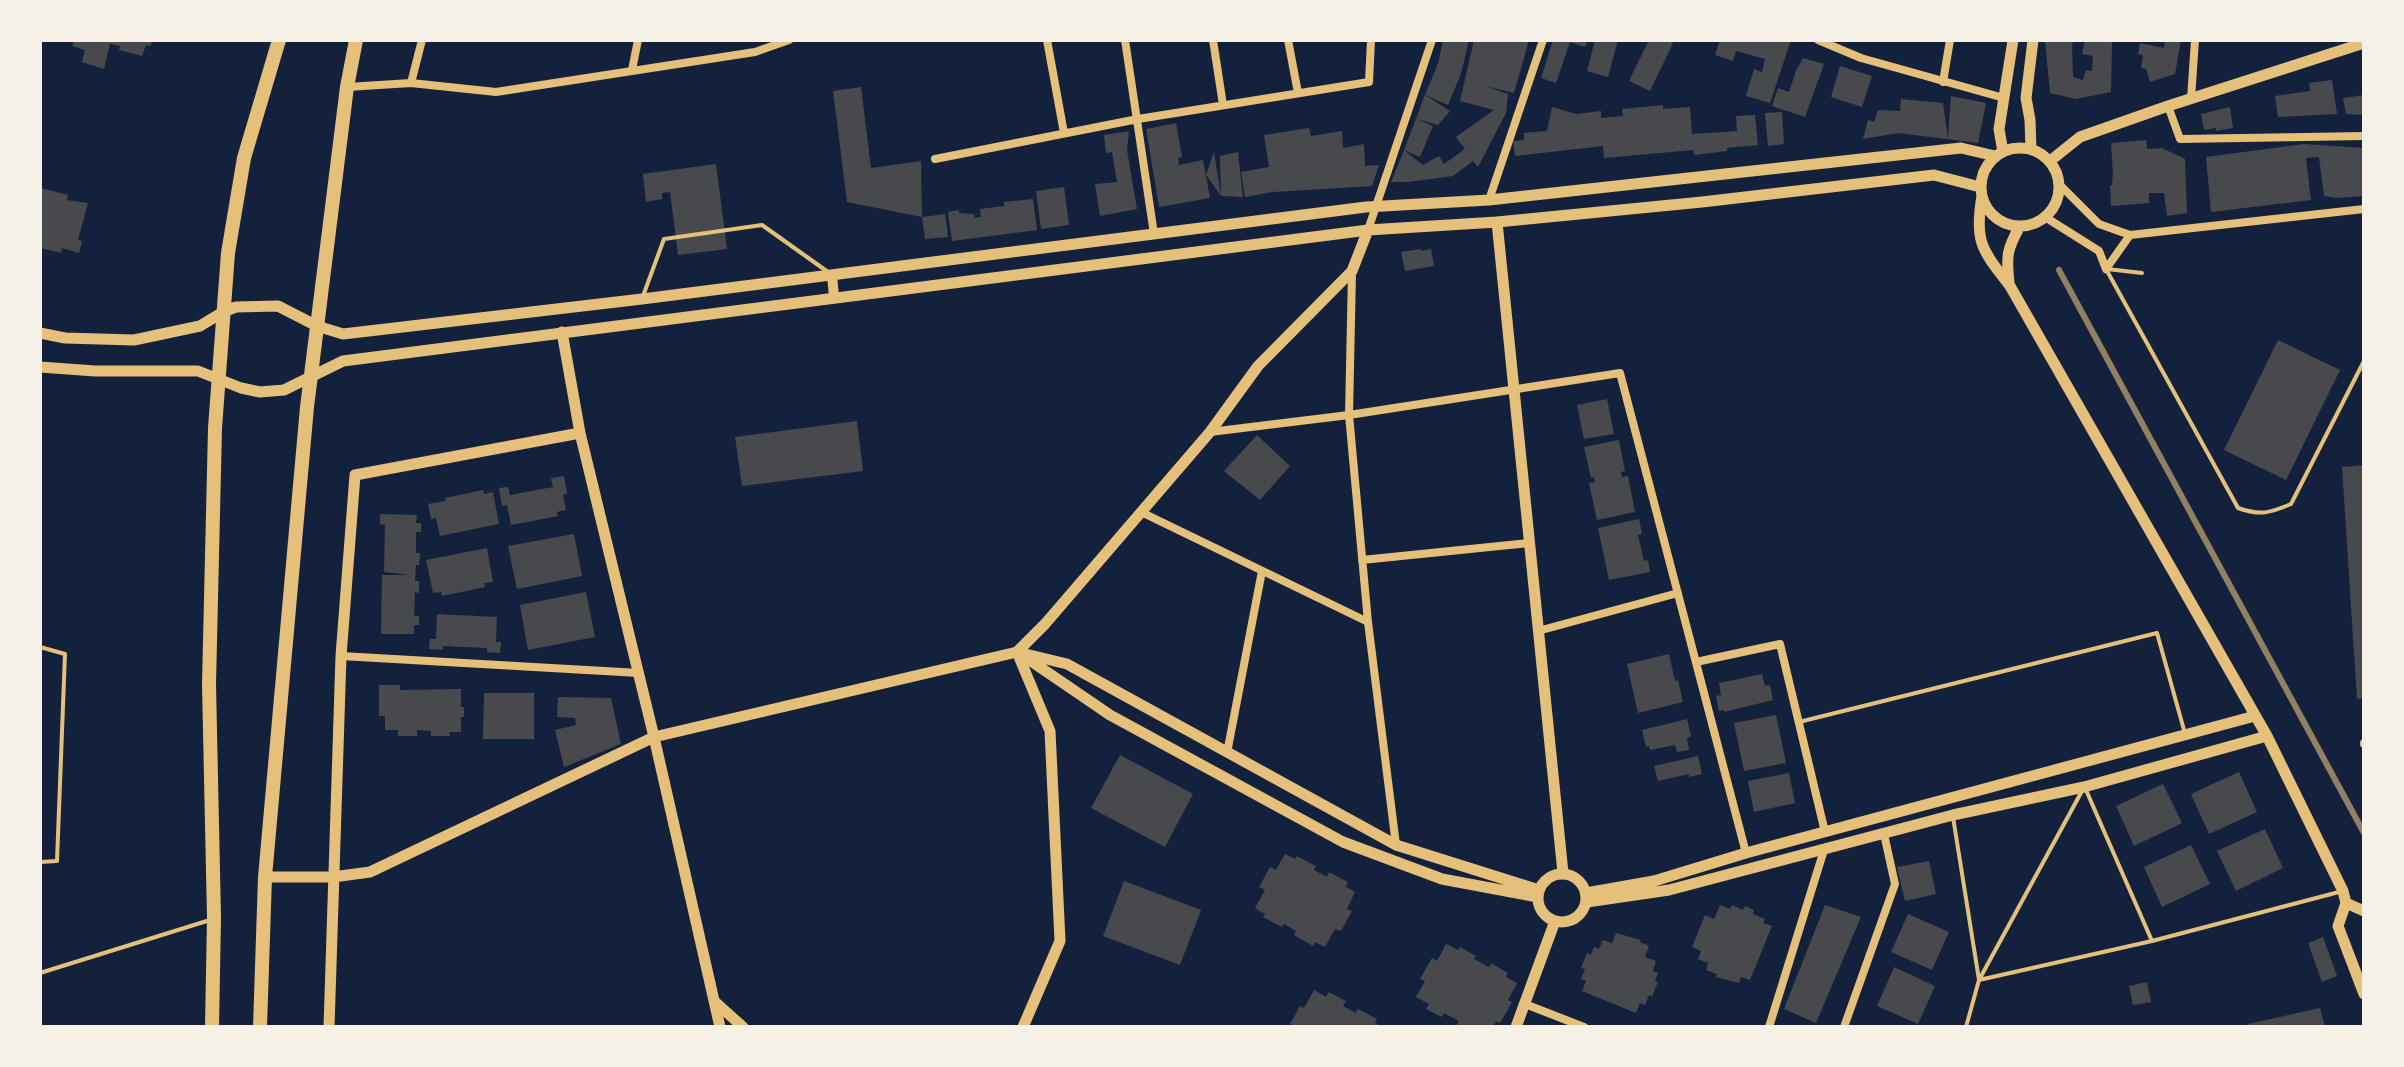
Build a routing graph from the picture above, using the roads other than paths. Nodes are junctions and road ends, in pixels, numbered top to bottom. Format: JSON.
{"nodes":[{"id":1,"x":279,"y":40,"type":"edge"},
{"id":2,"x":356,"y":40,"type":"edge"},
{"id":3,"x":422,"y":40,"type":"edge"},
{"id":4,"x":638,"y":40,"type":"edge"},
{"id":5,"x":788,"y":40,"type":"edge"},
{"id":6,"x":1047,"y":40,"type":"edge"},
{"id":7,"x":1125,"y":40,"type":"edge"},
{"id":8,"x":1213,"y":40,"type":"edge"},
{"id":9,"x":1288,"y":40,"type":"edge"},
{"id":10,"x":1372,"y":40,"type":"edge"},
{"id":11,"x":1432,"y":40,"type":"edge"},
{"id":12,"x":1543,"y":40,"type":"edge"},
{"id":13,"x":1818,"y":40,"type":"edge"},
{"id":14,"x":1950,"y":40,"type":"edge"},
{"id":15,"x":2013,"y":40,"type":"edge"},
{"id":16,"x":2033,"y":40,"type":"edge"},
{"id":17,"x":2195,"y":40,"type":"edge"},
{"id":18,"x":2364,"y":44,"type":"edge"},
{"id":19,"x":632,"y":70,"type":"junction"},
{"id":20,"x":1943,"y":82,"type":"junction"},
{"id":21,"x":411,"y":83,"type":"junction"},
{"id":22,"x":347,"y":87,"type":"junction"},
{"id":23,"x":1298,"y":93,"type":"junction"},
{"id":24,"x":2004,"y":98,"type":"junction"},
{"id":25,"x":2192,"y":99,"type":"junction"},
{"id":26,"x":1223,"y":105,"type":"junction"},
{"id":27,"x":2168,"y":106,"type":"junction"},
{"id":28,"x":1138,"y":118,"type":"junction"},
{"id":29,"x":1064,"y":134,"type":"junction"},
{"id":30,"x":2364,"y":136,"type":"edge"},
{"id":31,"x":2031,"y":149,"type":"junction"},
{"id":32,"x":1999,"y":154,"type":"junction"},
{"id":33,"x":935,"y":159,"type":"dead end"},
{"id":34,"x":2050,"y":162,"type":"junction"},
{"id":35,"x":2060,"y":184,"type":"junction"},
{"id":36,"x":1981,"y":191,"type":"junction"},
{"id":37,"x":1489,"y":200,"type":"junction"},
{"id":38,"x":1374,"y":207,"type":"junction"},
{"id":39,"x":2364,"y":209,"type":"edge"},
{"id":40,"x":2045,"y":218,"type":"junction"},
{"id":41,"x":1496,"y":222,"type":"junction"},
{"id":42,"x":2020,"y":226,"type":"junction"},
{"id":43,"x":1368,"y":230,"type":"junction"},
{"id":44,"x":1154,"y":234,"type":"junction"},
{"id":45,"x":2130,"y":235,"type":"junction"},
{"id":46,"x":2106,"y":269,"type":"junction"},
{"id":47,"x":1352,"y":272,"type":"junction"},
{"id":48,"x":2142,"y":273,"type":"dead end"},
{"id":49,"x":832,"y":274,"type":"junction"},
{"id":50,"x":2010,"y":286,"type":"junction"},
{"id":51,"x":834,"y":296,"type":"junction"},
{"id":52,"x":642,"y":299,"type":"junction"},
{"id":53,"x":223,"y":312,"type":"junction"},
{"id":54,"x":317,"y":326,"type":"junction"},
{"id":55,"x":562,"y":332,"type":"junction"},
{"id":56,"x":40,"y":334,"type":"edge"},
{"id":57,"x":2364,"y":360,"type":"edge"},
{"id":58,"x":40,"y":367,"type":"edge"},
{"id":59,"x":311,"y":375,"type":"junction"},
{"id":60,"x":218,"y":380,"type":"junction"},
{"id":61,"x":1513,"y":390,"type":"junction"},
{"id":62,"x":1349,"y":415,"type":"junction"},
{"id":63,"x":1210,"y":432,"type":"junction"},
{"id":64,"x":580,"y":433,"type":"junction"},
{"id":65,"x":1141,"y":512,"type":"junction"},
{"id":66,"x":1529,"y":543,"type":"junction"},
{"id":67,"x":1362,"y":560,"type":"junction"},
{"id":68,"x":1262,"y":571,"type":"junction"},
{"id":69,"x":1678,"y":593,"type":"junction"},
{"id":70,"x":1368,"y":622,"type":"junction"},
{"id":71,"x":1538,"y":631,"type":"junction"},
{"id":72,"x":40,"y":647,"type":"edge"},
{"id":73,"x":1018,"y":652,"type":"junction"},
{"id":74,"x":341,"y":656,"type":"junction"},
{"id":75,"x":1696,"y":662,"type":"junction"},
{"id":76,"x":639,"y":673,"type":"junction"},
{"id":77,"x":2255,"y":716,"type":"junction"},
{"id":78,"x":1799,"y":722,"type":"junction"},
{"id":79,"x":2185,"y":735,"type":"junction"},
{"id":80,"x":2267,"y":736,"type":"junction"},
{"id":81,"x":654,"y":737,"type":"junction"},
{"id":82,"x":1227,"y":752,"type":"junction"},
{"id":83,"x":2084,"y":786,"type":"junction"},
{"id":84,"x":1953,"y":816,"type":"junction"},
{"id":85,"x":1825,"y":832,"type":"junction"},
{"id":86,"x":1884,"y":834,"type":"junction"},
{"id":87,"x":1396,"y":845,"type":"junction"},
{"id":88,"x":1825,"y":849,"type":"junction"},
{"id":89,"x":1746,"y":853,"type":"junction"},
{"id":90,"x":40,"y":862,"type":"edge"},
{"id":91,"x":1564,"y":873,"type":"junction"},
{"id":92,"x":265,"y":877,"type":"junction"},
{"id":93,"x":333,"y":877,"type":"junction"},
{"id":94,"x":1539,"y":894,"type":"junction"},
{"id":95,"x":2344,"y":897,"type":"junction"},
{"id":96,"x":1586,"y":898,"type":"junction"},
{"id":97,"x":2364,"y":912,"type":"edge"},
{"id":98,"x":214,"y":918,"type":"junction"},
{"id":99,"x":1555,"y":921,"type":"junction"},
{"id":100,"x":2152,"y":941,"type":"junction"},
{"id":101,"x":40,"y":973,"type":"edge"},
{"id":102,"x":1979,"y":980,"type":"junction"},
{"id":103,"x":2364,"y":994,"type":"edge"},
{"id":104,"x":714,"y":1001,"type":"junction"},
{"id":105,"x":1524,"y":1004,"type":"junction"},
{"id":106,"x":212,"y":1027,"type":"edge"},
{"id":107,"x":260,"y":1027,"type":"edge"},
{"id":108,"x":329,"y":1027,"type":"edge"},
{"id":109,"x":720,"y":1027,"type":"edge"},
{"id":110,"x":743,"y":1027,"type":"edge"},
{"id":111,"x":1024,"y":1027,"type":"edge"},
{"id":112,"x":1518,"y":1027,"type":"edge"},
{"id":113,"x":1584,"y":1027,"type":"edge"},
{"id":114,"x":1770,"y":1027,"type":"edge"},
{"id":115,"x":1844,"y":1027,"type":"edge"},
{"id":116,"x":1966,"y":1027,"type":"edge"}],
"edges":[{"from":1,"to":53,"type":"highway"},
{"from":2,"to":22,"type":"highway"},
{"from":3,"to":21,"type":"street"},
{"from":4,"to":19,"type":"street"},
{"from":5,"to":19,"type":"street"},
{"from":6,"to":29,"type":"street"},
{"from":7,"to":28,"type":"street"},
{"from":8,"to":26,"type":"street"},
{"from":9,"to":23,"type":"street"},
{"from":10,"to":23,"type":"street"},
{"from":11,"to":38,"type":"street"},
{"from":12,"to":37,"type":"street"},
{"from":13,"to":20,"type":"street"},
{"from":14,"to":20,"type":"street"},
{"from":15,"to":24,"type":"main road"},
{"from":16,"to":31,"type":"main road"},
{"from":17,"to":25,"type":"street"},
{"from":18,"to":25,"type":"main road"},
{"from":19,"to":21,"type":"street"},
{"from":20,"to":24,"type":"street"},
{"from":21,"to":22,"type":"street"},
{"from":22,"to":54,"type":"highway"},
{"from":23,"to":26,"type":"street"},
{"from":24,"to":32,"type":"main road"},
{"from":25,"to":27,"type":"main road"},
{"from":26,"to":28,"type":"street"},
{"from":27,"to":30,"type":"street"},
{"from":27,"to":34,"type":"main road"},
{"from":28,"to":29,"type":"street"},
{"from":28,"to":44,"type":"street"},
{"from":29,"to":33,"type":"street"},
{"from":31,"to":32,"type":"main road"},
{"from":31,"to":34,"type":"main road"},
{"from":32,"to":36,"type":"main road"},
{"from":32,"to":37,"type":"main road"},
{"from":34,"to":35,"type":"main road"},
{"from":35,"to":40,"type":"main road"},
{"from":35,"to":45,"type":"street"},
{"from":36,"to":41,"type":"main road"},
{"from":36,"to":42,"type":"main road"},
{"from":36,"to":50,"type":"main road"},
{"from":37,"to":38,"type":"main road"},
{"from":37,"to":41,"type":"street"},
{"from":38,"to":43,"type":"street"},
{"from":38,"to":44,"type":"main road"},
{"from":39,"to":45,"type":"street"},
{"from":40,"to":42,"type":"main road"},
{"from":40,"to":46,"type":"street"},
{"from":41,"to":43,"type":"main road"},
{"from":41,"to":61,"type":"main road"},
{"from":42,"to":50,"type":"main road"},
{"from":43,"to":47,"type":"main road"},
{"from":43,"to":51,"type":"main road"},
{"from":44,"to":49,"type":"main road"},
{"from":45,"to":46,"type":"street"},
{"from":46,"to":48,"type":"lane"},
{"from":46,"to":57,"type":"lane"},
{"from":47,"to":62,"type":"street"},
{"from":47,"to":63,"type":"main road"},
{"from":49,"to":51,"type":"street"},
{"from":49,"to":52,"type":"main road"},
{"from":49,"to":52,"type":"lane"},
{"from":50,"to":77,"type":"main road"},
{"from":51,"to":55,"type":"main road"},
{"from":52,"to":54,"type":"main road"},
{"from":53,"to":54,"type":"main road"},
{"from":53,"to":56,"type":"main road"},
{"from":53,"to":60,"type":"highway"},
{"from":54,"to":59,"type":"highway"},
{"from":55,"to":59,"type":"main road"},
{"from":55,"to":64,"type":"main road"},
{"from":58,"to":60,"type":"main road"},
{"from":59,"to":60,"type":"main road"},
{"from":59,"to":92,"type":"highway"},
{"from":60,"to":98,"type":"highway"},
{"from":61,"to":62,"type":"street"},
{"from":61,"to":66,"type":"main road"},
{"from":61,"to":69,"type":"street"},
{"from":62,"to":63,"type":"street"},
{"from":62,"to":67,"type":"street"},
{"from":63,"to":65,"type":"main road"},
{"from":64,"to":74,"type":"main road"},
{"from":64,"to":76,"type":"main road"},
{"from":65,"to":68,"type":"street"},
{"from":65,"to":73,"type":"main road"},
{"from":66,"to":67,"type":"street"},
{"from":66,"to":71,"type":"main road"},
{"from":67,"to":70,"type":"street"},
{"from":68,"to":70,"type":"street"},
{"from":68,"to":82,"type":"street"},
{"from":69,"to":71,"type":"street"},
{"from":69,"to":75,"type":"street"},
{"from":70,"to":87,"type":"street"},
{"from":71,"to":91,"type":"main road"},
{"from":72,"to":90,"type":"lane"},
{"from":73,"to":81,"type":"main road"},
{"from":73,"to":82,"type":"main road"},
{"from":73,"to":94,"type":"main road"},
{"from":73,"to":111,"type":"main road"},
{"from":74,"to":76,"type":"street"},
{"from":74,"to":93,"type":"main road"},
{"from":75,"to":78,"type":"street"},
{"from":75,"to":89,"type":"street"},
{"from":76,"to":81,"type":"main road"},
{"from":77,"to":79,"type":"main road"},
{"from":77,"to":80,"type":"main road"},
{"from":78,"to":79,"type":"lane"},
{"from":78,"to":85,"type":"street"},
{"from":79,"to":85,"type":"main road"},
{"from":80,"to":83,"type":"main road"},
{"from":80,"to":95,"type":"main road"},
{"from":81,"to":93,"type":"main road"},
{"from":81,"to":104,"type":"main road"},
{"from":82,"to":87,"type":"main road"},
{"from":83,"to":84,"type":"main road"},
{"from":83,"to":100,"type":"lane"},
{"from":83,"to":102,"type":"lane"},
{"from":84,"to":86,"type":"main road"},
{"from":84,"to":102,"type":"lane"},
{"from":85,"to":89,"type":"main road"},
{"from":86,"to":88,"type":"main road"},
{"from":86,"to":115,"type":"street"},
{"from":87,"to":94,"type":"main road"},
{"from":88,"to":96,"type":"main road"},
{"from":88,"to":114,"type":"street"},
{"from":89,"to":96,"type":"main road"},
{"from":91,"to":94,"type":"main road"},
{"from":91,"to":96,"type":"main road"},
{"from":92,"to":93,"type":"main road"},
{"from":92,"to":107,"type":"highway"},
{"from":93,"to":108,"type":"main road"},
{"from":94,"to":99,"type":"main road"},
{"from":95,"to":97,"type":"main road"},
{"from":95,"to":100,"type":"lane"},
{"from":95,"to":103,"type":"main road"},
{"from":96,"to":99,"type":"main road"},
{"from":98,"to":101,"type":"lane"},
{"from":98,"to":106,"type":"highway"},
{"from":99,"to":105,"type":"main road"},
{"from":100,"to":102,"type":"lane"},
{"from":102,"to":116,"type":"lane"},
{"from":104,"to":109,"type":"main road"},
{"from":104,"to":110,"type":"main road"},
{"from":105,"to":112,"type":"main road"},
{"from":105,"to":113,"type":"street"}]}
